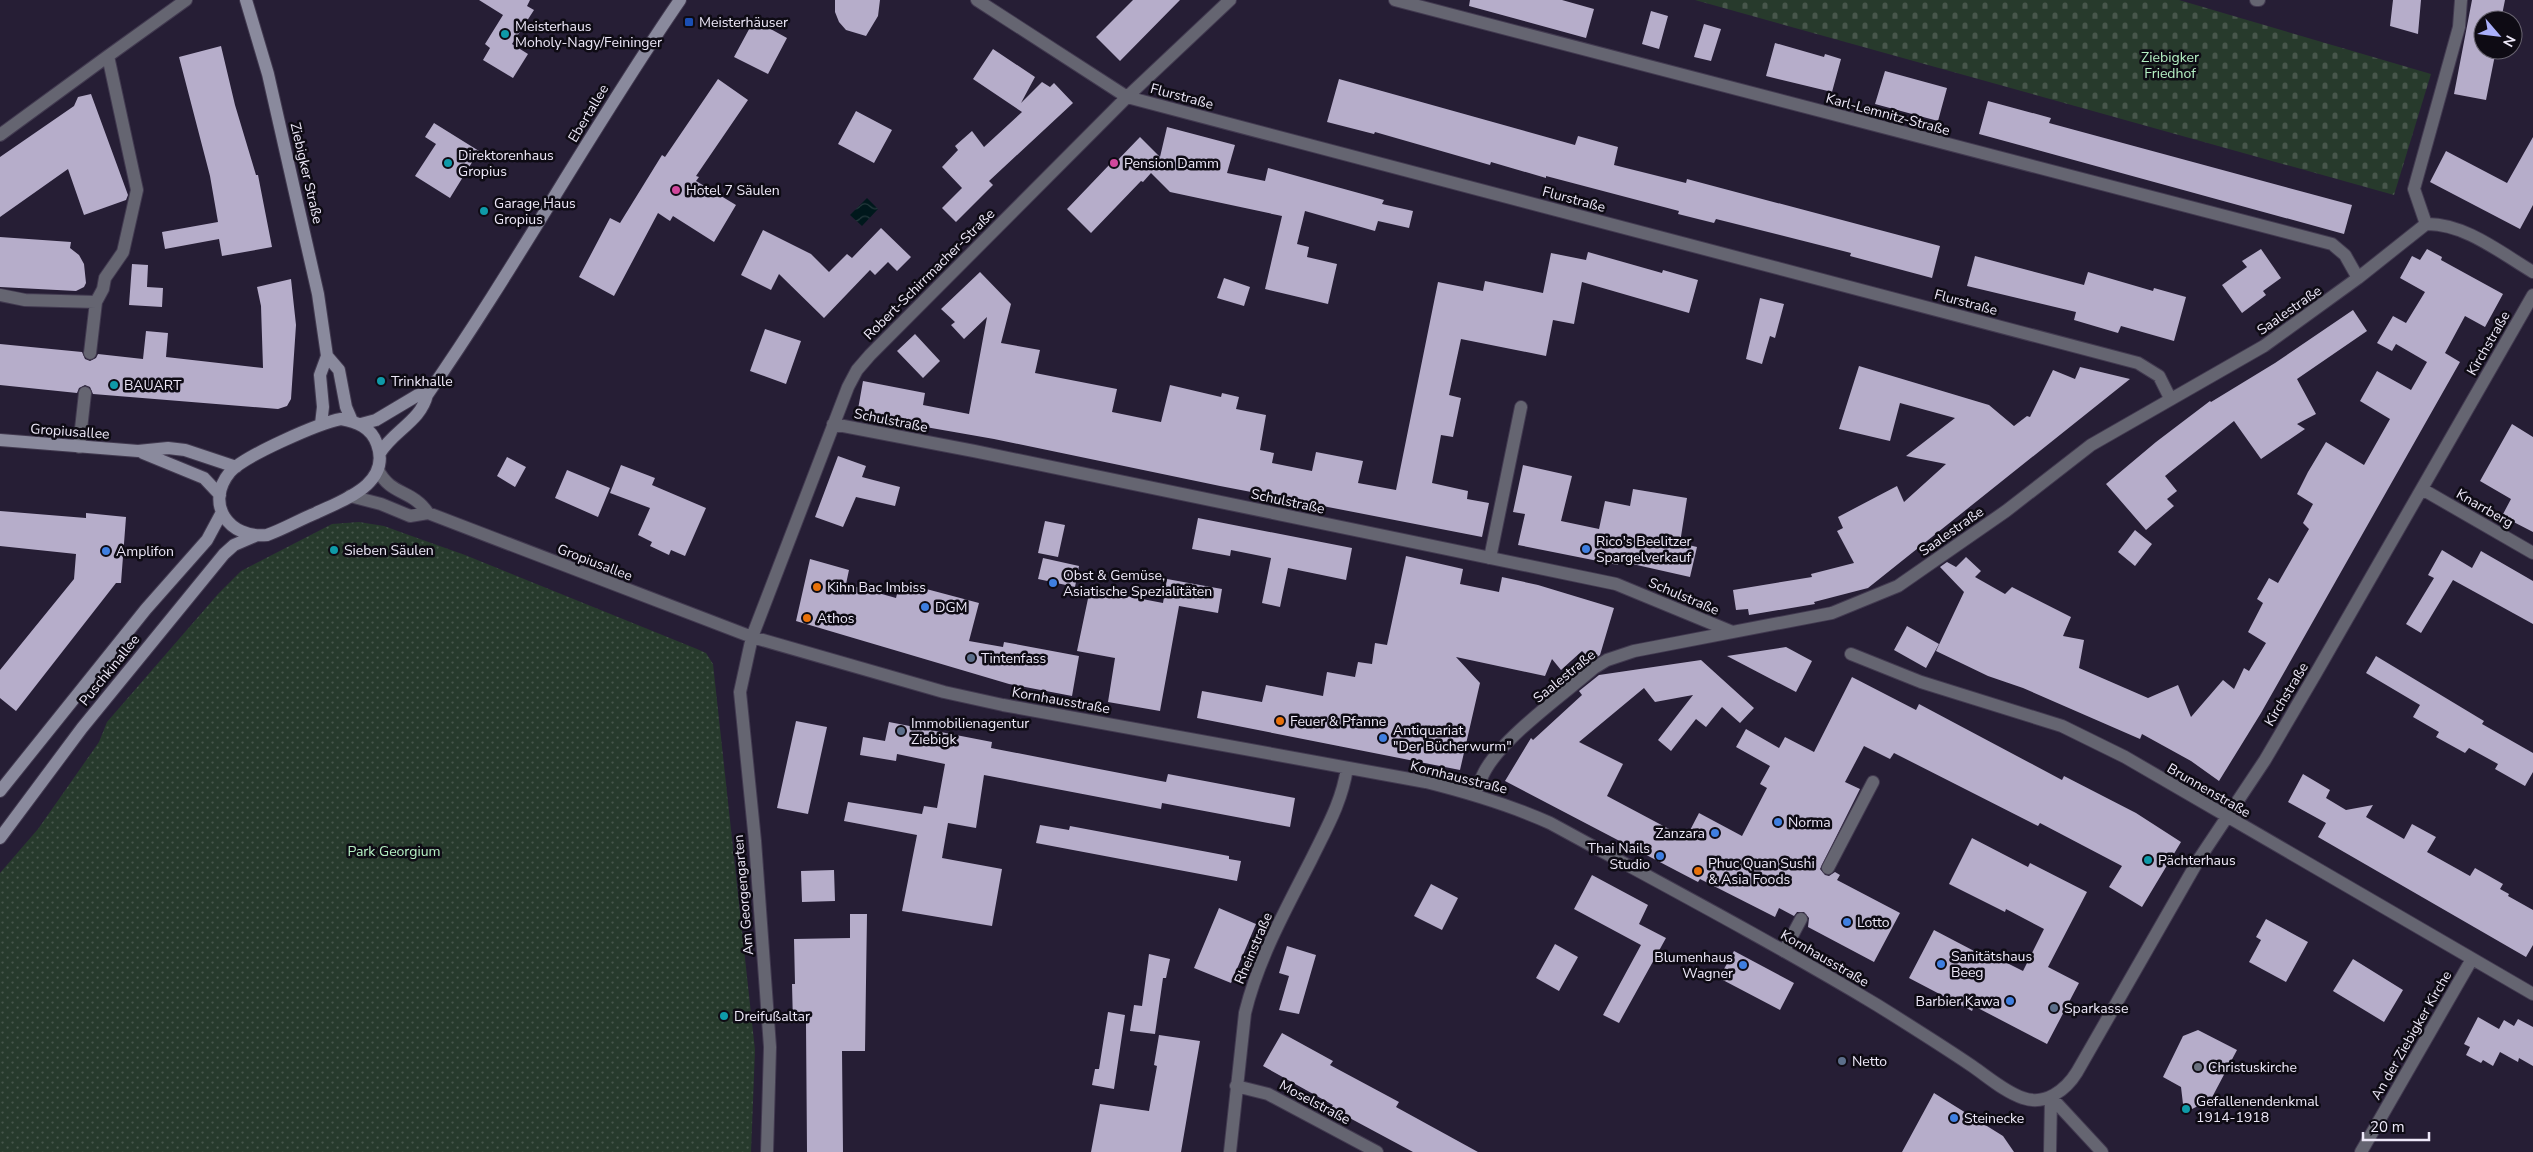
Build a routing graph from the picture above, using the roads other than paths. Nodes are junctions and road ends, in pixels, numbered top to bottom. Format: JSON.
{"nodes":[{"id":1,"x":186,"y":0,"type":"edge"},
{"id":2,"x":680,"y":0,"type":"edge"},
{"id":3,"x":977,"y":0,"type":"edge"},
{"id":4,"x":1230,"y":0,"type":"edge"},
{"id":5,"x":1395,"y":0,"type":"edge"},
{"id":6,"x":2461,"y":0,"type":"edge"},
{"id":7,"x":249,"y":1,"type":"edge"},
{"id":8,"x":108,"y":56,"type":"junction"},
{"id":9,"x":1128,"y":97,"type":"junction"},
{"id":10,"x":0,"y":135,"type":"edge"},
{"id":11,"x":2426,"y":224,"type":"junction"},
{"id":12,"x":2533,"y":272,"type":"edge"},
{"id":13,"x":2358,"y":278,"type":"junction"},
{"id":14,"x":0,"y":295,"type":"edge"},
{"id":15,"x":2533,"y":295,"type":"edge"},
{"id":16,"x":96,"y":302,"type":"junction"},
{"id":17,"x":90,"y":353,"type":"dead end"},
{"id":18,"x":327,"y":356,"type":"junction"},
{"id":19,"x":85,"y":393,"type":"dead end"},
{"id":20,"x":427,"y":395,"type":"junction"},
{"id":21,"x":2170,"y":398,"type":"junction"},
{"id":22,"x":1521,"y":407,"type":"dead end"},
{"id":23,"x":356,"y":423,"type":"junction"},
{"id":24,"x":321,"y":424,"type":"junction"},
{"id":25,"x":833,"y":424,"type":"junction"},
{"id":26,"x":0,"y":440,"type":"edge"},
{"id":27,"x":79,"y":447,"type":"junction"},
{"id":28,"x":138,"y":451,"type":"junction"},
{"id":29,"x":380,"y":453,"type":"junction"},
{"id":30,"x":236,"y":467,"type":"junction"},
{"id":31,"x":378,"y":470,"type":"junction"},
{"id":32,"x":2422,"y":489,"type":"junction"},
{"id":33,"x":220,"y":495,"type":"junction"},
{"id":34,"x":350,"y":496,"type":"junction"},
{"id":35,"x":222,"y":512,"type":"junction"},
{"id":36,"x":428,"y":513,"type":"junction"},
{"id":37,"x":255,"y":536,"type":"junction"},
{"id":38,"x":2533,"y":553,"type":"edge"},
{"id":39,"x":1490,"y":558,"type":"junction"},
{"id":40,"x":1730,"y":631,"type":"junction"},
{"id":41,"x":752,"y":637,"type":"junction"},
{"id":42,"x":1851,"y":654,"type":"dead end"},
{"id":43,"x":1347,"y":768,"type":"junction"},
{"id":44,"x":1873,"y":782,"type":"dead end"},
{"id":45,"x":0,"y":791,"type":"edge"},
{"id":46,"x":1475,"y":794,"type":"junction"},
{"id":47,"x":2225,"y":818,"type":"junction"},
{"id":48,"x":0,"y":838,"type":"edge"},
{"id":49,"x":1828,"y":868,"type":"dead end"},
{"id":50,"x":1800,"y":919,"type":"dead end"},
{"id":51,"x":1784,"y":951,"type":"junction"},
{"id":52,"x":2472,"y":959,"type":"junction"},
{"id":53,"x":2533,"y":994,"type":"edge"},
{"id":54,"x":1236,"y":1086,"type":"junction"},
{"id":55,"x":2050,"y":1097,"type":"junction"},
{"id":56,"x":768,"y":1152,"type":"edge"},
{"id":57,"x":1230,"y":1152,"type":"edge"},
{"id":58,"x":1377,"y":1152,"type":"edge"},
{"id":59,"x":2050,"y":1152,"type":"edge"},
{"id":60,"x":2102,"y":1152,"type":"edge"},
{"id":61,"x":2361,"y":1152,"type":"edge"}],
"edges":[{"from":1,"to":8,"type":"street"},
{"from":2,"to":20,"type":"main road","name":"Ebertallee"},
{"from":3,"to":9,"type":"street","name":"Flurstraße"},
{"from":4,"to":9,"type":"street","name":"Robert-Schirrmacher-Straße"},
{"from":5,"to":13,"type":"street","name":"Karl-Lemnitz-Straße"},
{"from":6,"to":11,"type":"street"},
{"from":7,"to":18,"type":"main road","name":"Ziebigker Straße"},
{"from":8,"to":10,"type":"street"},
{"from":8,"to":16,"type":"street"},
{"from":9,"to":21,"type":"street","name":"Flurstraße"},
{"from":9,"to":25,"type":"street","name":"Robert-Schirrmacher-Straße"},
{"from":11,"to":12,"type":"street"},
{"from":11,"to":13,"type":"street","name":"Saalestraße"},
{"from":13,"to":21,"type":"street","name":"Saalestraße"},
{"from":14,"to":16,"type":"street"},
{"from":15,"to":32,"type":"street","name":"Kirchstraße"},
{"from":16,"to":17,"type":"street"},
{"from":18,"to":23,"type":"main road","name":"Ziebigker Straße"},
{"from":18,"to":24,"type":"main road","name":"Ziebigker Straße"},
{"from":19,"to":27,"type":"street"},
{"from":20,"to":23,"type":"main road"},
{"from":20,"to":29,"type":"main road","name":"Ebertallee"},
{"from":21,"to":40,"type":"street","name":"Saalestraße"},
{"from":22,"to":39,"type":"street"},
{"from":23,"to":24,"type":"main road"},
{"from":23,"to":29,"type":"main road"},
{"from":24,"to":30,"type":"main road"},
{"from":25,"to":39,"type":"street","name":"Schulstraße"},
{"from":25,"to":41,"type":"street","name":"Robert-Schirrmacher-Straße"},
{"from":26,"to":27,"type":"main road","name":"Gropiusallee"},
{"from":27,"to":28,"type":"main road","name":"Gropiusallee"},
{"from":28,"to":30,"type":"main road","name":"Gropiusallee"},
{"from":28,"to":33,"type":"main road","name":"Gropiusallee"},
{"from":29,"to":31,"type":"main road"},
{"from":30,"to":33,"type":"main road"},
{"from":31,"to":34,"type":"main road"},
{"from":31,"to":36,"type":"street","name":"Gropiusallee"},
{"from":32,"to":38,"type":"street","name":"Knarrberg"},
{"from":32,"to":47,"type":"street","name":"Kirchstraße"},
{"from":33,"to":35,"type":"main road"},
{"from":34,"to":36,"type":"street","name":"Gropiusallee"},
{"from":34,"to":37,"type":"main road"},
{"from":35,"to":37,"type":"main road"},
{"from":35,"to":45,"type":"main road","name":"Puschkinallee"},
{"from":36,"to":41,"type":"street","name":"Gropiusallee"},
{"from":37,"to":48,"type":"main road","name":"Puschkinallee"},
{"from":39,"to":40,"type":"street","name":"Schulstraße"},
{"from":40,"to":46,"type":"street","name":"Saalestraße"},
{"from":41,"to":43,"type":"street","name":"Kornhausstraße"},
{"from":41,"to":56,"type":"street","name":"Am Georgengarten"},
{"from":42,"to":47,"type":"street","name":"Brunnenstraße"},
{"from":43,"to":46,"type":"street","name":"Kornhausstraße"},
{"from":43,"to":54,"type":"street","name":"Rheinstraße"},
{"from":44,"to":49,"type":"street"},
{"from":46,"to":51,"type":"street","name":"Kornhausstraße"},
{"from":47,"to":52,"type":"street","name":"Brunnenstraße"},
{"from":47,"to":55,"type":"street","name":"Kirchstraße"},
{"from":50,"to":51,"type":"street"},
{"from":51,"to":55,"type":"street","name":"Kornhausstraße"},
{"from":52,"to":53,"type":"street","name":"Brunnenstraße"},
{"from":52,"to":61,"type":"street","name":"An der Ziebigker Kirche"},
{"from":54,"to":57,"type":"street","name":"Rheinstraße"},
{"from":54,"to":58,"type":"street","name":"Moselstraße"},
{"from":55,"to":59,"type":"street"},
{"from":55,"to":60,"type":"street"}]}
